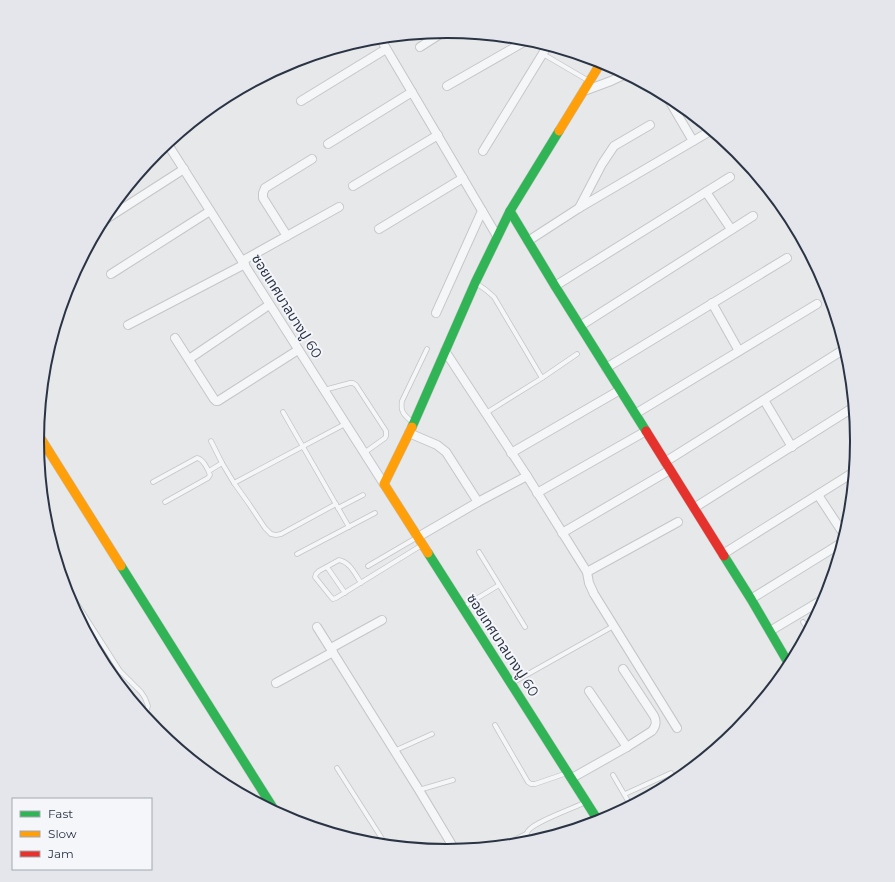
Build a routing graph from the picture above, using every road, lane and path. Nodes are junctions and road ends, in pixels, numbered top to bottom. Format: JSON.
{"nodes":[{"id":1,"x":433,"y":39,"type":"edge"},
{"id":2,"x":383,"y":43,"type":"edge"},
{"id":3,"x":519,"y":45,"type":"edge"},
{"id":4,"x":420,"y":47,"type":"dead end"},
{"id":5,"x":386,"y":49,"type":"junction"},
{"id":6,"x":544,"y":50,"type":"edge"},
{"id":7,"x":543,"y":53,"type":"junction"},
{"id":8,"x":598,"y":67,"type":"edge"},
{"id":9,"x":620,"y":77,"type":"edge"},
{"id":10,"x":589,"y":82,"type":"junction"},
{"id":11,"x":447,"y":86,"type":"dead end"},
{"id":12,"x":584,"y":91,"type":"junction"},
{"id":13,"x":412,"y":92,"type":"junction"},
{"id":14,"x":301,"y":101,"type":"dead end"},
{"id":15,"x":673,"y":108,"type":"edge"},
{"id":16,"x":650,"y":125,"type":"dead end"},
{"id":17,"x":707,"y":133,"type":"edge"},
{"id":18,"x":438,"y":135,"type":"junction"},
{"id":19,"x":693,"y":141,"type":"junction"},
{"id":20,"x":328,"y":144,"type":"dead end"},
{"id":21,"x":171,"y":149,"type":"edge"},
{"id":22,"x":482,"y":151,"type":"dead end"},
{"id":23,"x":312,"y":159,"type":"dead end"},
{"id":24,"x":184,"y":169,"type":"junction"},
{"id":25,"x":730,"y":177,"type":"dead end"},
{"id":26,"x":463,"y":178,"type":"junction"},
{"id":27,"x":353,"y":186,"type":"dead end"},
{"id":28,"x":706,"y":192,"type":"junction"},
{"id":29,"x":339,"y":207,"type":"dead end"},
{"id":30,"x":579,"y":208,"type":"junction"},
{"id":31,"x":210,"y":211,"type":"junction"},
{"id":32,"x":482,"y":211,"type":"junction"},
{"id":33,"x":510,"y":211,"type":"junction"},
{"id":34,"x":116,"y":212,"type":"edge"},
{"id":35,"x":753,"y":216,"type":"dead end"},
{"id":36,"x":379,"y":229,"type":"dead end"},
{"id":37,"x":731,"y":230,"type":"junction"},
{"id":38,"x":287,"y":236,"type":"junction"},
{"id":39,"x":497,"y":236,"type":"junction"},
{"id":40,"x":528,"y":241,"type":"junction"},
{"id":41,"x":787,"y":258,"type":"dead end"},
{"id":42,"x":243,"y":262,"type":"junction"},
{"id":43,"x":111,"y":274,"type":"dead end"},
{"id":44,"x":475,"y":283,"type":"junction"},
{"id":45,"x":555,"y":286,"type":"junction"},
{"id":46,"x":712,"y":303,"type":"junction"},
{"id":47,"x":817,"y":304,"type":"dead end"},
{"id":48,"x":270,"y":305,"type":"junction"},
{"id":49,"x":436,"y":313,"type":"dead end"},
{"id":50,"x":128,"y":325,"type":"dead end"},
{"id":51,"x":580,"y":326,"type":"junction"},
{"id":52,"x":176,"y":338,"type":"dead end"},
{"id":53,"x":427,"y":349,"type":"dead end"},
{"id":54,"x":298,"y":350,"type":"junction"},
{"id":55,"x":445,"y":351,"type":"junction"},
{"id":56,"x":739,"y":351,"type":"junction"},
{"id":57,"x":840,"y":352,"type":"edge"},
{"id":58,"x":578,"y":354,"type":"dead end"},
{"id":59,"x":189,"y":359,"type":"junction"},
{"id":60,"x":606,"y":368,"type":"junction"},
{"id":61,"x":542,"y":378,"type":"junction"},
{"id":62,"x":324,"y":390,"type":"junction"},
{"id":63,"x":620,"y":390,"type":"junction"},
{"id":64,"x":764,"y":400,"type":"junction"},
{"id":65,"x":849,"y":410,"type":"edge"},
{"id":66,"x":283,"y":412,"type":"dead end"},
{"id":67,"x":486,"y":413,"type":"junction"},
{"id":68,"x":635,"y":414,"type":"junction"},
{"id":69,"x":414,"y":423,"type":"junction"},
{"id":70,"x":345,"y":424,"type":"junction"},
{"id":71,"x":646,"y":431,"type":"junction"},
{"id":72,"x":409,"y":433,"type":"junction"},
{"id":73,"x":211,"y":441,"type":"dead end"},
{"id":74,"x":44,"y":444,"type":"edge"},
{"id":75,"x":304,"y":446,"type":"junction"},
{"id":76,"x":792,"y":447,"type":"junction"},
{"id":77,"x":364,"y":453,"type":"junction"},
{"id":78,"x":512,"y":453,"type":"junction"},
{"id":79,"x":222,"y":463,"type":"junction"},
{"id":80,"x":667,"y":466,"type":"junction"},
{"id":81,"x":209,"y":471,"type":"junction"},
{"id":82,"x":849,"y":475,"type":"edge"},
{"id":83,"x":527,"y":476,"type":"junction"},
{"id":84,"x":153,"y":482,"type":"dead end"},
{"id":85,"x":234,"y":484,"type":"junction"},
{"id":86,"x":384,"y":484,"type":"junction"},
{"id":87,"x":537,"y":492,"type":"junction"},
{"id":88,"x":818,"y":494,"type":"junction"},
{"id":89,"x":363,"y":495,"type":"dead end"},
{"id":90,"x":165,"y":502,"type":"dead end"},
{"id":91,"x":478,"y":502,"type":"junction"},
{"id":92,"x":337,"y":506,"type":"junction"},
{"id":93,"x":694,"y":508,"type":"junction"},
{"id":94,"x":375,"y":513,"type":"dead end"},
{"id":95,"x":678,"y":522,"type":"dead end"},
{"id":96,"x":349,"y":527,"type":"junction"},
{"id":97,"x":841,"y":529,"type":"edge"},
{"id":98,"x":562,"y":533,"type":"junction"},
{"id":99,"x":420,"y":541,"type":"junction"},
{"id":100,"x":837,"y":546,"type":"edge"},
{"id":101,"x":479,"y":552,"type":"dead end"},
{"id":102,"x":297,"y":554,"type":"dead end"},
{"id":103,"x":723,"y":554,"type":"junction"},
{"id":104,"x":368,"y":566,"type":"dead end"},
{"id":105,"x":327,"y":568,"type":"junction"},
{"id":106,"x":587,"y":572,"type":"junction"},
{"id":107,"x":361,"y":583,"type":"junction"},
{"id":108,"x":499,"y":585,"type":"junction"},
{"id":109,"x":345,"y":593,"type":"junction"},
{"id":110,"x":751,"y":599,"type":"junction"},
{"id":111,"x":462,"y":607,"type":"junction"},
{"id":112,"x":815,"y":607,"type":"edge"},
{"id":113,"x":84,"y":615,"type":"edge"},
{"id":114,"x":382,"y":620,"type":"dead end"},
{"id":115,"x":88,"y":621,"type":"joint"},
{"id":116,"x":802,"y":622,"type":"dead end"},
{"id":117,"x":805,"y":626,"type":"edge"},
{"id":118,"x":317,"y":627,"type":"dead end"},
{"id":119,"x":525,"y":627,"type":"dead end"},
{"id":120,"x":610,"y":628,"type":"dead end"},
{"id":121,"x":770,"y":631,"type":"junction"},
{"id":122,"x":332,"y":650,"type":"junction"},
{"id":123,"x":786,"y":660,"type":"edge"},
{"id":124,"x":623,"y":669,"type":"dead end"},
{"id":125,"x":276,"y":683,"type":"dead end"},
{"id":126,"x":511,"y":683,"type":"junction"},
{"id":127,"x":589,"y":691,"type":"dead end"},
{"id":128,"x":147,"y":709,"type":"edge"},
{"id":129,"x":495,"y":724,"type":"dead end"},
{"id":130,"x":677,"y":728,"type":"dead end"},
{"id":131,"x":432,"y":734,"type":"dead end"},
{"id":132,"x":627,"y":747,"type":"junction"},
{"id":133,"x":394,"y":751,"type":"junction"},
{"id":134,"x":337,"y":768,"type":"dead end"},
{"id":135,"x":570,"y":775,"type":"junction"},
{"id":136,"x":672,"y":775,"type":"edge"},
{"id":137,"x":613,"y":776,"type":"dead end"},
{"id":138,"x":453,"y":780,"type":"dead end"},
{"id":139,"x":419,"y":790,"type":"junction"},
{"id":140,"x":624,"y":794,"type":"junction"},
{"id":141,"x":628,"y":801,"type":"edge"},
{"id":142,"x":269,"y":802,"type":"edge"},
{"id":143,"x":587,"y":802,"type":"junction"},
{"id":144,"x":595,"y":816,"type":"edge"},
{"id":145,"x":526,"y":834,"type":"joint"},
{"id":146,"x":520,"y":837,"type":"edge"},
{"id":147,"x":382,"y":838,"type":"edge"},
{"id":148,"x":451,"y":844,"type":"edge"}],
"edges":[{"from":1,"to":4,"type":"street"},
{"from":2,"to":5,"type":"street"},
{"from":3,"to":11,"type":"street"},
{"from":5,"to":13,"type":"street"},
{"from":5,"to":14,"type":"street"},
{"from":6,"to":7,"type":"street"},
{"from":7,"to":10,"type":"lane"},
{"from":7,"to":22,"type":"street"},
{"from":8,"to":10,"type":"street"},
{"from":9,"to":12,"type":"street"},
{"from":10,"to":12,"type":"street"},
{"from":12,"to":33,"type":"street"},
{"from":13,"to":18,"type":"street"},
{"from":13,"to":20,"type":"street"},
{"from":15,"to":19,"type":"street"},
{"from":16,"to":30,"type":"street"},
{"from":17,"to":19,"type":"street"},
{"from":18,"to":26,"type":"street"},
{"from":18,"to":27,"type":"street"},
{"from":19,"to":30,"type":"street"},
{"from":21,"to":24,"type":"street","name":"ซอยเทศบาลบางปู 60"},
{"from":23,"to":38,"type":"street"},
{"from":24,"to":31,"type":"street","name":"ซอยเทศบาลบางปู 60"},
{"from":24,"to":34,"type":"street"},
{"from":25,"to":28,"type":"street"},
{"from":26,"to":32,"type":"street"},
{"from":26,"to":36,"type":"street"},
{"from":28,"to":37,"type":"street"},
{"from":28,"to":45,"type":"street"},
{"from":29,"to":38,"type":"street"},
{"from":30,"to":40,"type":"street"},
{"from":31,"to":42,"type":"street","name":"ซอยเทศบาลบางปู 60"},
{"from":31,"to":43,"type":"street"},
{"from":32,"to":39,"type":"street"},
{"from":32,"to":49,"type":"street"},
{"from":33,"to":39,"type":"street"},
{"from":33,"to":40,"type":"street"},
{"from":35,"to":37,"type":"street"},
{"from":37,"to":51,"type":"street"},
{"from":38,"to":42,"type":"street"},
{"from":39,"to":44,"type":"street"},
{"from":40,"to":45,"type":"street"},
{"from":41,"to":46,"type":"street"},
{"from":42,"to":48,"type":"street","name":"ซอยเทศบาลบางปู 60"},
{"from":42,"to":50,"type":"street"},
{"from":44,"to":55,"type":"street"},
{"from":44,"to":61,"type":"lane"},
{"from":45,"to":51,"type":"street"},
{"from":46,"to":56,"type":"street"},
{"from":46,"to":60,"type":"street"},
{"from":47,"to":56,"type":"street"},
{"from":48,"to":54,"type":"street","name":"ซอยเทศบาลบางปู 60"},
{"from":48,"to":59,"type":"street"},
{"from":51,"to":60,"type":"street"},
{"from":52,"to":59,"type":"street"},
{"from":53,"to":69,"type":"lane"},
{"from":54,"to":59,"type":"street"},
{"from":54,"to":62,"type":"street","name":"ซอยเทศบาลบางปู 60"},
{"from":55,"to":67,"type":"street"},
{"from":55,"to":69,"type":"street"},
{"from":56,"to":68,"type":"street"},
{"from":57,"to":64,"type":"street"},
{"from":58,"to":61,"type":"lane"},
{"from":60,"to":63,"type":"street"},
{"from":61,"to":67,"type":"lane"},
{"from":62,"to":70,"type":"street","name":"ซอยเทศบาลบางปู 60"},
{"from":62,"to":77,"type":"lane"},
{"from":63,"to":68,"type":"street"},
{"from":63,"to":78,"type":"street"},
{"from":64,"to":76,"type":"street"},
{"from":64,"to":80,"type":"street"},
{"from":65,"to":76,"type":"street"},
{"from":66,"to":75,"type":"lane"},
{"from":67,"to":78,"type":"street"},
{"from":68,"to":71,"type":"street"},
{"from":69,"to":72,"type":"street"},
{"from":70,"to":75,"type":"lane"},
{"from":70,"to":77,"type":"street","name":"ซอยเทศบาลบางปู 60"},
{"from":71,"to":80,"type":"street"},
{"from":71,"to":87,"type":"street"},
{"from":72,"to":86,"type":"street"},
{"from":72,"to":91,"type":"street"},
{"from":73,"to":79,"type":"lane"},
{"from":74,"to":142,"type":"street"},
{"from":75,"to":85,"type":"lane"},
{"from":75,"to":92,"type":"lane"},
{"from":76,"to":93,"type":"street"},
{"from":77,"to":86,"type":"street","name":"ซอยเทศบาลบางปู 60"},
{"from":78,"to":83,"type":"street"},
{"from":79,"to":81,"type":"lane"},
{"from":79,"to":85,"type":"lane"},
{"from":80,"to":93,"type":"street"},
{"from":80,"to":98,"type":"street"},
{"from":81,"to":84,"type":"lane"},
{"from":81,"to":90,"type":"lane"},
{"from":82,"to":88,"type":"street"},
{"from":83,"to":87,"type":"street"},
{"from":83,"to":91,"type":"street"},
{"from":85,"to":92,"type":"lane"},
{"from":86,"to":99,"type":"street","name":"ซอยเทศบาลบางปู 60"},
{"from":87,"to":98,"type":"street"},
{"from":88,"to":97,"type":"street"},
{"from":88,"to":103,"type":"street"},
{"from":89,"to":92,"type":"lane"},
{"from":91,"to":99,"type":"street"},
{"from":92,"to":96,"type":"lane"},
{"from":93,"to":103,"type":"street"},
{"from":94,"to":96,"type":"lane"},
{"from":95,"to":106,"type":"street"},
{"from":96,"to":102,"type":"lane"},
{"from":98,"to":106,"type":"street"},
{"from":99,"to":104,"type":"lane"},
{"from":99,"to":107,"type":"lane"},
{"from":99,"to":111,"type":"street","name":"ซอยเทศบาลบางปู 60"},
{"from":100,"to":110,"type":"street"},
{"from":101,"to":108,"type":"lane"},
{"from":103,"to":110,"type":"street"},
{"from":105,"to":107,"type":"lane"},
{"from":105,"to":109,"type":"lane"},
{"from":105,"to":109,"type":"lane"},
{"from":106,"to":130,"type":"street"},
{"from":107,"to":109,"type":"lane"},
{"from":108,"to":111,"type":"lane"},
{"from":108,"to":119,"type":"lane"},
{"from":110,"to":121,"type":"street"},
{"from":111,"to":126,"type":"street","name":"ซอยเทศบาลบางปู 60"},
{"from":112,"to":121,"type":"street"},
{"from":113,"to":115,"type":"lane"},
{"from":114,"to":122,"type":"street"},
{"from":115,"to":128,"type":"lane"},
{"from":116,"to":117,"type":"lane"},
{"from":118,"to":122,"type":"street"},
{"from":120,"to":126,"type":"lane"},
{"from":121,"to":123,"type":"street"},
{"from":122,"to":125,"type":"street"},
{"from":122,"to":133,"type":"street"},
{"from":124,"to":132,"type":"street"},
{"from":126,"to":135,"type":"street","name":"ซอยเทศบาลบางปู 60"},
{"from":127,"to":132,"type":"street"},
{"from":129,"to":135,"type":"lane"},
{"from":131,"to":133,"type":"lane"},
{"from":132,"to":135,"type":"street"},
{"from":133,"to":139,"type":"street"},
{"from":134,"to":147,"type":"lane"},
{"from":135,"to":143,"type":"street","name":"ซอยเทศบาลบางปู 60"},
{"from":136,"to":140,"type":"lane"},
{"from":137,"to":140,"type":"lane"},
{"from":138,"to":139,"type":"lane"},
{"from":139,"to":148,"type":"street"},
{"from":140,"to":141,"type":"lane"},
{"from":143,"to":144,"type":"street","name":"ซอยเทศบาลบางปู 60"},
{"from":143,"to":145,"type":"lane"},
{"from":145,"to":146,"type":"lane"}]}
